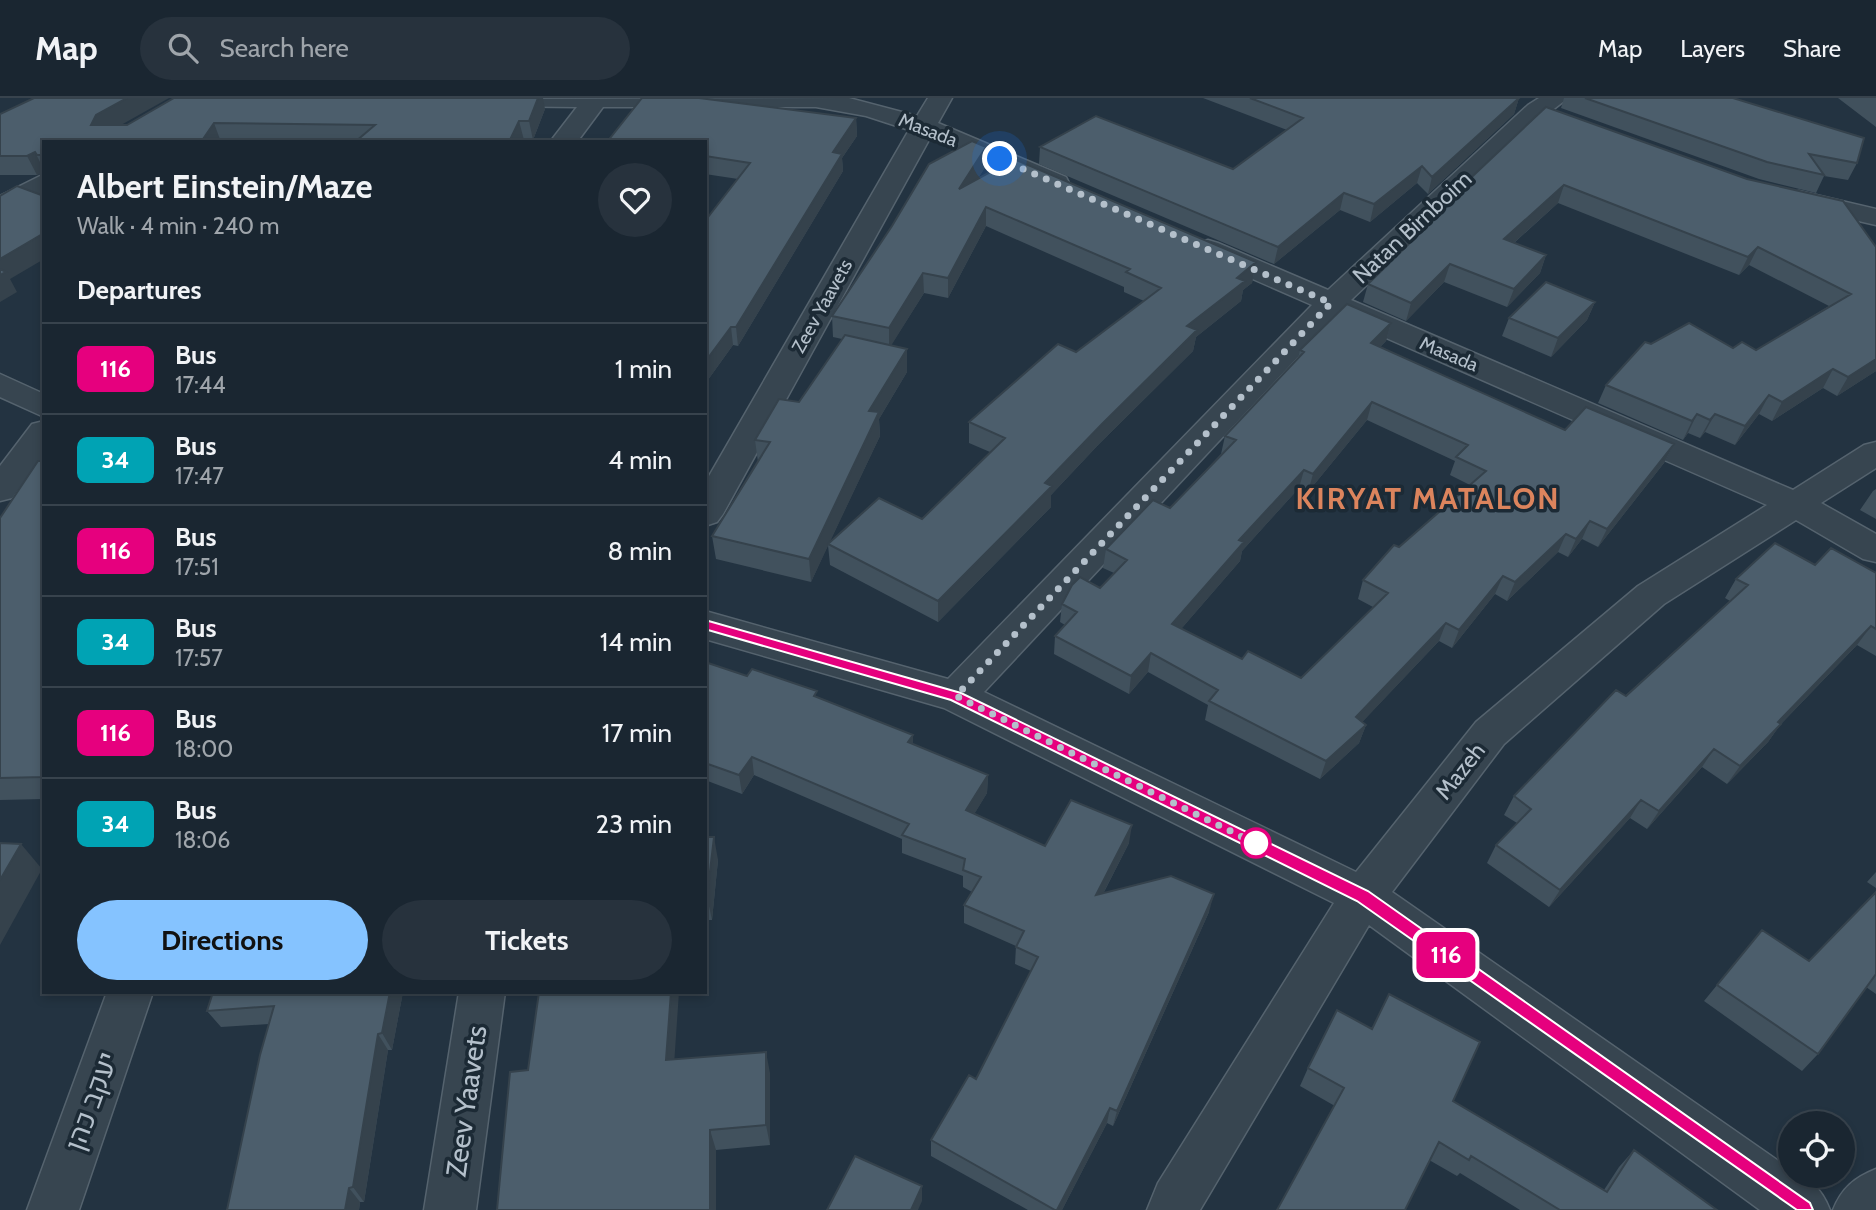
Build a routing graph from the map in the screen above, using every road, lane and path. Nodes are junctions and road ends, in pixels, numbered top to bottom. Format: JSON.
{"nodes":[{"id":1,"x":597,"y":98,"type":"edge"},
{"id":2,"x":940,"y":98,"type":"edge"},
{"id":3,"x":471,"y":100,"type":"edge"},
{"id":4,"x":1542,"y":107,"type":"edge"},
{"id":5,"x":923,"y":126,"type":"junction"},
{"id":6,"x":565,"y":140,"type":"edge"},
{"id":7,"x":42,"y":183,"type":"edge"},
{"id":8,"x":1076,"y":192,"type":"edge"},
{"id":9,"x":1776,"y":194,"type":"edge"},
{"id":10,"x":0,"y":207,"type":"edge"},
{"id":11,"x":1876,"y":217,"type":"edge"},
{"id":12,"x":1178,"y":236,"type":"edge"},
{"id":13,"x":1331,"y":303,"type":"junction"},
{"id":14,"x":0,"y":384,"type":"edge"},
{"id":15,"x":42,"y":406,"type":"edge"},
{"id":16,"x":42,"y":434,"type":"edge"},
{"id":17,"x":1876,"y":453,"type":"edge"},
{"id":18,"x":0,"y":490,"type":"edge"},
{"id":19,"x":1795,"y":504,"type":"junction"},
{"id":20,"x":707,"y":510,"type":"edge"},
{"id":21,"x":1876,"y":550,"type":"edge"},
{"id":22,"x":707,"y":626,"type":"edge"},
{"id":23,"x":956,"y":696,"type":"junction"},
{"id":24,"x":1363,"y":896,"type":"junction"},
{"id":25,"x":129,"y":994,"type":"edge"},
{"id":26,"x":482,"y":994,"type":"edge"},
{"id":27,"x":1876,"y":1195,"type":"edge"},
{"id":28,"x":53,"y":1210,"type":"edge"},
{"id":29,"x":450,"y":1210,"type":"edge"},
{"id":30,"x":1173,"y":1210,"type":"edge"},
{"id":31,"x":1804,"y":1210,"type":"edge"},
{"id":32,"x":1859,"y":1210,"type":"edge"}],
"edges":[{"from":1,"to":3,"type":"street","name":"Masada"},
{"from":1,"to":5,"type":"street","name":"Masada"},
{"from":1,"to":6,"type":"street"},
{"from":2,"to":5,"type":"street","name":"Zeev Yaavets"},
{"from":4,"to":13,"type":"street","name":"Natan Birnboim"},
{"from":5,"to":8,"type":"street","name":"Masada"},
{"from":5,"to":20,"type":"street","name":"Zeev Yaavets"},
{"from":7,"to":10,"type":"street"},
{"from":9,"to":11,"type":"street"},
{"from":12,"to":13,"type":"street","name":"Masada"},
{"from":13,"to":19,"type":"street","name":"Masada"},
{"from":13,"to":23,"type":"street","name":"Natan Birnboim"},
{"from":14,"to":15,"type":"street"},
{"from":16,"to":18,"type":"street"},
{"from":17,"to":19,"type":"street","name":"Mazeh"},
{"from":19,"to":21,"type":"street","name":"Masada"},
{"from":19,"to":24,"type":"street","name":"Mazeh"},
{"from":22,"to":23,"type":"street"},
{"from":23,"to":24,"type":"street"},
{"from":24,"to":30,"type":"street","name":"Mazeh"},
{"from":24,"to":31,"type":"street"},
{"from":25,"to":28,"type":"street","name":"יעקב כהן"},
{"from":26,"to":29,"type":"street","name":"Zeev Yaavets"},
{"from":27,"to":32,"type":"street"}]}
